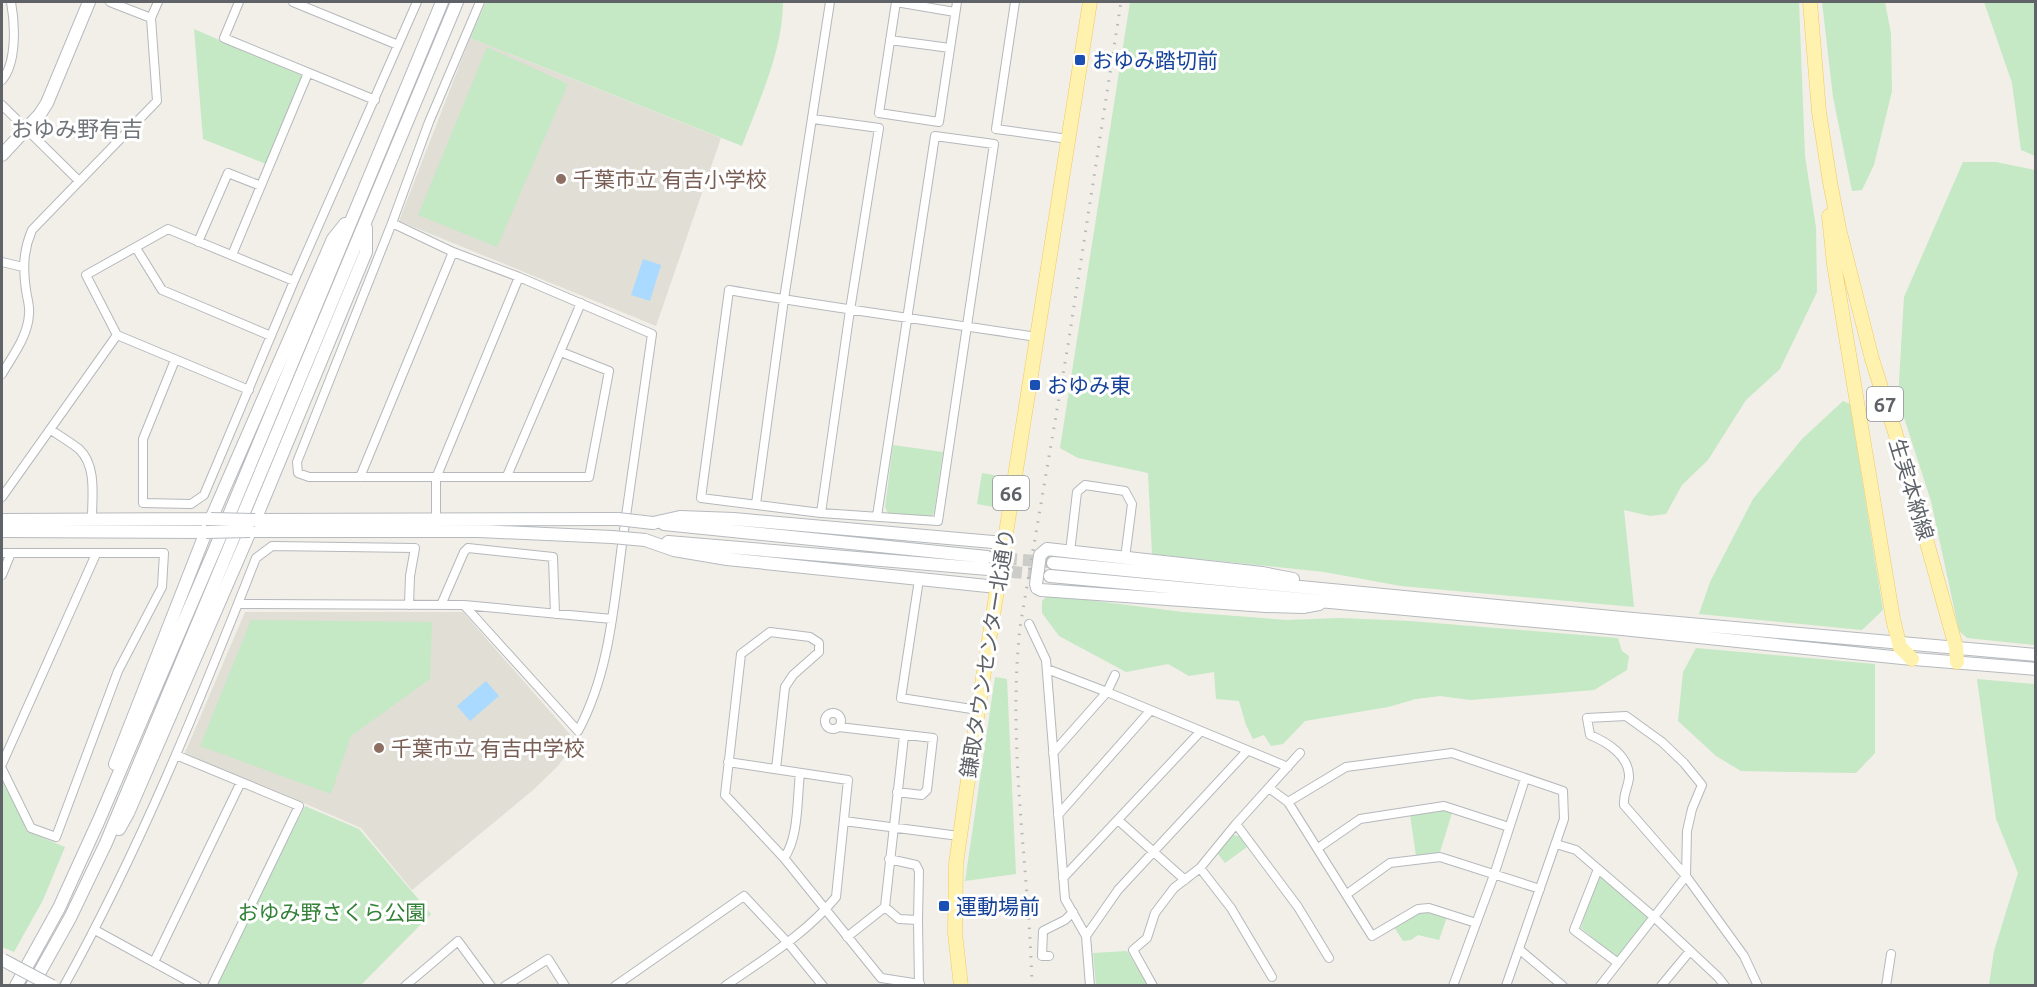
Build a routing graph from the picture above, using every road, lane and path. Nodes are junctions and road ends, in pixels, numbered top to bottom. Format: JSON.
{"nodes":[{"id":1,"x":11,"y":2,"type":"edge"},
{"id":2,"x":89,"y":2,"type":"edge"},
{"id":3,"x":110,"y":2,"type":"edge"},
{"id":4,"x":158,"y":2,"type":"edge"},
{"id":5,"x":240,"y":2,"type":"edge"},
{"id":6,"x":293,"y":2,"type":"edge"},
{"id":7,"x":417,"y":2,"type":"edge"},
{"id":8,"x":442,"y":2,"type":"edge"},
{"id":9,"x":457,"y":2,"type":"edge"},
{"id":10,"x":480,"y":2,"type":"edge"},
{"id":11,"x":830,"y":2,"type":"edge"},
{"id":12,"x":896,"y":2,"type":"edge"},
{"id":13,"x":957,"y":2,"type":"edge"},
{"id":14,"x":1015,"y":2,"type":"edge"},
{"id":15,"x":1090,"y":2,"type":"edge"},
{"id":16,"x":1810,"y":2,"type":"edge"},
{"id":17,"x":956,"y":12,"type":"junction"},
{"id":18,"x":151,"y":18,"type":"junction"},
{"id":19,"x":890,"y":40,"type":"junction"},
{"id":20,"x":398,"y":45,"type":"junction"},
{"id":21,"x":950,"y":48,"type":"junction"},
{"id":22,"x":308,"y":73,"type":"junction"},
{"id":23,"x":2,"y":80,"type":"edge"},
{"id":24,"x":375,"y":100,"type":"junction"},
{"id":25,"x":2,"y":105,"type":"edge"},
{"id":26,"x":813,"y":119,"type":"junction"},
{"id":27,"x":26,"y":130,"type":"junction"},
{"id":28,"x":1068,"y":140,"type":"junction"},
{"id":29,"x":1824,"y":142,"type":"junction"},
{"id":30,"x":2,"y":155,"type":"edge"},
{"id":31,"x":80,"y":181,"type":"junction"},
{"id":32,"x":261,"y":186,"type":"junction"},
{"id":33,"x":351,"y":219,"type":"junction"},
{"id":34,"x":392,"y":223,"type":"junction"},
{"id":35,"x":365,"y":224,"type":"junction"},
{"id":36,"x":198,"y":242,"type":"junction"},
{"id":37,"x":136,"y":248,"type":"junction"},
{"id":38,"x":453,"y":252,"type":"junction"},
{"id":39,"x":232,"y":255,"type":"junction"},
{"id":40,"x":2,"y":262,"type":"edge"},
{"id":41,"x":23,"y":267,"type":"junction"},
{"id":42,"x":519,"y":277,"type":"junction"},
{"id":43,"x":294,"y":281,"type":"junction"},
{"id":44,"x":784,"y":299,"type":"junction"},
{"id":45,"x":581,"y":303,"type":"junction"},
{"id":46,"x":850,"y":310,"type":"junction"},
{"id":47,"x":908,"y":317,"type":"junction"},
{"id":48,"x":967,"y":326,"type":"junction"},
{"id":49,"x":117,"y":335,"type":"junction"},
{"id":50,"x":271,"y":336,"type":"junction"},
{"id":51,"x":1036,"y":337,"type":"junction"},
{"id":52,"x":561,"y":352,"type":"junction"},
{"id":53,"x":175,"y":360,"type":"junction"},
{"id":54,"x":2,"y":374,"type":"edge"},
{"id":55,"x":249,"y":390,"type":"junction"},
{"id":56,"x":51,"y":430,"type":"junction"},
{"id":57,"x":507,"y":476,"type":"junction"},
{"id":58,"x":360,"y":477,"type":"junction"},
{"id":59,"x":436,"y":478,"type":"junction"},
{"id":60,"x":2,"y":497,"type":"edge"},
{"id":61,"x":756,"y":504,"type":"junction"},
{"id":62,"x":821,"y":513,"type":"junction"},
{"id":63,"x":877,"y":516,"type":"junction"},
{"id":64,"x":92,"y":518,"type":"junction"},
{"id":65,"x":211,"y":519,"type":"junction"},
{"id":66,"x":436,"y":519,"type":"junction"},
{"id":67,"x":2,"y":520,"type":"edge"},
{"id":68,"x":653,"y":523,"type":"junction"},
{"id":69,"x":253,"y":526,"type":"junction"},
{"id":70,"x":2,"y":531,"type":"edge"},
{"id":71,"x":206,"y":532,"type":"junction"},
{"id":72,"x":645,"y":540,"type":"junction"},
{"id":73,"x":1004,"y":543,"type":"junction"},
{"id":74,"x":1070,"y":552,"type":"junction"},
{"id":75,"x":6,"y":553,"type":"edge"},
{"id":76,"x":96,"y":554,"type":"junction"},
{"id":77,"x":1125,"y":558,"type":"junction"},
{"id":78,"x":1053,"y":563,"type":"tunnel mouth"},
{"id":79,"x":2,"y":575,"type":"edge"},
{"id":80,"x":1050,"y":576,"type":"tunnel mouth"},
{"id":81,"x":918,"y":586,"type":"dead end"},
{"id":82,"x":997,"y":587,"type":"junction"},
{"id":83,"x":1336,"y":596,"type":"junction"},
{"id":84,"x":238,"y":604,"type":"junction"},
{"id":85,"x":409,"y":605,"type":"junction"},
{"id":86,"x":441,"y":605,"type":"junction"},
{"id":87,"x":464,"y":605,"type":"junction"},
{"id":88,"x":555,"y":614,"type":"junction"},
{"id":89,"x":612,"y":619,"type":"junction"},
{"id":90,"x":1029,"y":624,"type":"dead end"},
{"id":91,"x":1741,"y":634,"type":"junction"},
{"id":92,"x":1898,"y":641,"type":"junction"},
{"id":93,"x":1956,"y":647,"type":"junction"},
{"id":94,"x":2036,"y":655,"type":"edge"},
{"id":95,"x":1912,"y":659,"type":"junction"},
{"id":96,"x":1957,"y":662,"type":"junction"},
{"id":97,"x":1047,"y":669,"type":"junction"},
{"id":98,"x":2036,"y":669,"type":"edge"},
{"id":99,"x":1114,"y":675,"type":"dead end"},
{"id":100,"x":1107,"y":692,"type":"junction"},
{"id":101,"x":978,"y":710,"type":"junction"},
{"id":102,"x":1150,"y":711,"type":"junction"},
{"id":103,"x":839,"y":727,"type":"dead end"},
{"id":104,"x":1200,"y":732,"type":"junction"},
{"id":105,"x":904,"y":736,"type":"junction"},
{"id":106,"x":1247,"y":751,"type":"junction"},
{"id":107,"x":1053,"y":753,"type":"junction"},
{"id":108,"x":1300,"y":753,"type":"dead end"},
{"id":109,"x":176,"y":754,"type":"junction"},
{"id":110,"x":728,"y":762,"type":"junction"},
{"id":111,"x":2,"y":767,"type":"edge"},
{"id":112,"x":1288,"y":767,"type":"junction"},
{"id":113,"x":776,"y":769,"type":"junction"},
{"id":114,"x":800,"y":772,"type":"junction"},
{"id":115,"x":1525,"y":779,"type":"junction"},
{"id":116,"x":241,"y":782,"type":"junction"},
{"id":117,"x":1269,"y":788,"type":"junction"},
{"id":118,"x":897,"y":792,"type":"junction"},
{"id":119,"x":1288,"y":802,"type":"junction"},
{"id":120,"x":1058,"y":815,"type":"junction"},
{"id":121,"x":99,"y":820,"type":"junction"},
{"id":122,"x":1118,"y":820,"type":"junction"},
{"id":123,"x":844,"y":821,"type":"junction"},
{"id":124,"x":1236,"y":824,"type":"junction"},
{"id":125,"x":893,"y":827,"type":"junction"},
{"id":126,"x":1509,"y":827,"type":"junction"},
{"id":127,"x":959,"y":836,"type":"junction"},
{"id":128,"x":106,"y":843,"type":"junction"},
{"id":129,"x":1556,"y":844,"type":"junction"},
{"id":130,"x":1317,"y":848,"type":"junction"},
{"id":131,"x":1154,"y":852,"type":"junction"},
{"id":132,"x":784,"y":858,"type":"junction"},
{"id":133,"x":889,"y":859,"type":"junction"},
{"id":134,"x":1200,"y":868,"type":"junction"},
{"id":135,"x":1598,"y":869,"type":"junction"},
{"id":136,"x":1494,"y":874,"type":"junction"},
{"id":137,"x":1686,"y":876,"type":"junction"},
{"id":138,"x":1063,"y":878,"type":"junction"},
{"id":139,"x":1185,"y":880,"type":"junction"},
{"id":140,"x":1540,"y":890,"type":"junction"},
{"id":141,"x":1347,"y":894,"type":"junction"},
{"id":142,"x":885,"y":907,"type":"junction"},
{"id":143,"x":826,"y":909,"type":"junction"},
{"id":144,"x":1073,"y":912,"type":"junction"},
{"id":145,"x":1654,"y":917,"type":"junction"},
{"id":146,"x":918,"y":920,"type":"junction"},
{"id":147,"x":1476,"y":924,"type":"junction"},
{"id":148,"x":95,"y":930,"type":"junction"},
{"id":149,"x":1086,"y":936,"type":"junction"},
{"id":150,"x":847,"y":937,"type":"junction"},
{"id":151,"x":788,"y":943,"type":"junction"},
{"id":152,"x":1520,"y":950,"type":"junction"},
{"id":153,"x":1690,"y":951,"type":"junction"},
{"id":154,"x":1891,"y":954,"type":"dead end"},
{"id":155,"x":1049,"y":956,"type":"dead end"},
{"id":156,"x":1329,"y":958,"type":"dead end"},
{"id":157,"x":2,"y":959,"type":"edge"},
{"id":158,"x":154,"y":962,"type":"junction"},
{"id":159,"x":1618,"y":963,"type":"junction"},
{"id":160,"x":1272,"y":977,"type":"dead end"},
{"id":161,"x":617,"y":985,"type":"edge"},
{"id":162,"x":920,"y":985,"type":"edge"},
{"id":163,"x":16,"y":986,"type":"edge"},
{"id":164,"x":32,"y":986,"type":"edge"},
{"id":165,"x":52,"y":986,"type":"edge"},
{"id":166,"x":64,"y":986,"type":"edge"},
{"id":167,"x":197,"y":986,"type":"edge"},
{"id":168,"x":212,"y":986,"type":"edge"},
{"id":169,"x":405,"y":986,"type":"edge"},
{"id":170,"x":491,"y":986,"type":"edge"},
{"id":171,"x":505,"y":986,"type":"edge"},
{"id":172,"x":565,"y":986,"type":"edge"},
{"id":173,"x":725,"y":986,"type":"edge"},
{"id":174,"x":823,"y":986,"type":"edge"},
{"id":175,"x":961,"y":986,"type":"edge"},
{"id":176,"x":1090,"y":986,"type":"edge"},
{"id":177,"x":1153,"y":986,"type":"edge"},
{"id":178,"x":1454,"y":986,"type":"edge"},
{"id":179,"x":1506,"y":986,"type":"edge"},
{"id":180,"x":1563,"y":986,"type":"edge"},
{"id":181,"x":1600,"y":986,"type":"edge"},
{"id":182,"x":1661,"y":986,"type":"edge"},
{"id":183,"x":1725,"y":986,"type":"edge"},
{"id":184,"x":1758,"y":986,"type":"edge"},
{"id":185,"x":1886,"y":986,"type":"edge"}],
"edges":[{"from":1,"to":23,"type":"street"},
{"from":2,"to":27,"type":"street"},
{"from":3,"to":18,"type":"street"},
{"from":4,"to":18,"type":"street"},
{"from":5,"to":22,"type":"street"},
{"from":6,"to":20,"type":"street"},
{"from":7,"to":20,"type":"street"},
{"from":8,"to":33,"type":"street"},
{"from":9,"to":35,"type":"street"},
{"from":10,"to":34,"type":"street"},
{"from":11,"to":26,"type":"street"},
{"from":12,"to":17,"type":"street"},
{"from":12,"to":19,"type":"street"},
{"from":13,"to":17,"type":"street"},
{"from":14,"to":28,"type":"street"},
{"from":15,"to":28,"type":"main road","name":"鎌取タウンセンター北通り","number":"66"},
{"from":16,"to":29,"type":"main road","name":"生実本納線","number":"67"},
{"from":17,"to":21,"type":"street"},
{"from":18,"to":31,"type":"street"},
{"from":19,"to":21,"type":"street"},
{"from":19,"to":21,"type":"street"},
{"from":20,"to":24,"type":"street"},
{"from":22,"to":24,"type":"street"},
{"from":22,"to":32,"type":"street"},
{"from":24,"to":43,"type":"street"},
{"from":25,"to":27,"type":"street"},
{"from":26,"to":44,"type":"street"},
{"from":26,"to":46,"type":"street"},
{"from":27,"to":30,"type":"street"},
{"from":27,"to":31,"type":"street"},
{"from":28,"to":51,"type":"main road","name":"鎌取タウンセンター北通り","number":"66"},
{"from":29,"to":92,"type":"main road","name":"生実本納線","number":"67"},
{"from":29,"to":93,"type":"main road","name":"生実本納線","number":"67"},
{"from":31,"to":41,"type":"street"},
{"from":32,"to":36,"type":"street"},
{"from":32,"to":39,"type":"street"},
{"from":33,"to":65,"type":"street"},
{"from":33,"to":121,"type":"street"},
{"from":34,"to":38,"type":"street"},
{"from":34,"to":58,"type":"street"},
{"from":35,"to":69,"type":"street"},
{"from":35,"to":128,"type":"street"},
{"from":36,"to":37,"type":"street"},
{"from":36,"to":39,"type":"street"},
{"from":37,"to":49,"type":"street"},
{"from":37,"to":50,"type":"street"},
{"from":38,"to":42,"type":"street"},
{"from":38,"to":58,"type":"street"},
{"from":39,"to":43,"type":"street"},
{"from":40,"to":41,"type":"street"},
{"from":41,"to":54,"type":"street"},
{"from":42,"to":45,"type":"street"},
{"from":42,"to":59,"type":"street"},
{"from":43,"to":50,"type":"street"},
{"from":44,"to":46,"type":"street"},
{"from":44,"to":61,"type":"street"},
{"from":44,"to":61,"type":"street"},
{"from":45,"to":52,"type":"street"},
{"from":45,"to":89,"type":"street"},
{"from":46,"to":47,"type":"street"},
{"from":46,"to":62,"type":"street"},
{"from":47,"to":48,"type":"street"},
{"from":47,"to":48,"type":"street"},
{"from":47,"to":63,"type":"street"},
{"from":48,"to":51,"type":"street"},
{"from":48,"to":63,"type":"street"},
{"from":49,"to":53,"type":"street"},
{"from":49,"to":56,"type":"street"},
{"from":50,"to":55,"type":"street"},
{"from":51,"to":73,"type":"main road","name":"鎌取タウンセンター北通り","number":"66"},
{"from":52,"to":57,"type":"street"},
{"from":52,"to":57,"type":"street"},
{"from":53,"to":55,"type":"street"},
{"from":53,"to":55,"type":"street"},
{"from":56,"to":60,"type":"street"},
{"from":56,"to":64,"type":"street"},
{"from":57,"to":59,"type":"street"},
{"from":58,"to":59,"type":"street"},
{"from":59,"to":66,"type":"street"},
{"from":61,"to":62,"type":"street"},
{"from":62,"to":63,"type":"street"},
{"from":64,"to":65,"type":"street"},
{"from":64,"to":67,"type":"street"},
{"from":65,"to":69,"type":"street","bridge":true},
{"from":65,"to":71,"type":"street"},
{"from":66,"to":68,"type":"street","bridge":true},
{"from":66,"to":69,"type":"street"},
{"from":68,"to":72,"type":"street"},
{"from":68,"to":73,"type":"street"},
{"from":69,"to":71,"type":"street","bridge":true},
{"from":69,"to":72,"type":"street","bridge":true},
{"from":69,"to":128,"type":"street"},
{"from":70,"to":71,"type":"street"},
{"from":71,"to":121,"type":"street"},
{"from":72,"to":82,"type":"street"},
{"from":73,"to":82,"type":"main road","name":"鎌取タウンセンター北通り","number":"66"},
{"from":74,"to":77,"type":"street"},
{"from":74,"to":77,"type":"street"},
{"from":74,"to":83,"type":"street"},
{"from":75,"to":76,"type":"street"},
{"from":75,"to":79,"type":"street"},
{"from":76,"to":111,"type":"street"},
{"from":76,"to":111,"type":"street"},
{"from":77,"to":83,"type":"street"},
{"from":78,"to":83,"type":"street"},
{"from":80,"to":83,"type":"street"},
{"from":81,"to":101,"type":"street"},
{"from":82,"to":101,"type":"main road","name":"鎌取タウンセンター北通り","number":"66"},
{"from":83,"to":91,"type":"street"},
{"from":84,"to":85,"type":"street"},
{"from":84,"to":85,"type":"street"},
{"from":84,"to":109,"type":"street"},
{"from":85,"to":86,"type":"street"},
{"from":86,"to":87,"type":"street"},
{"from":86,"to":88,"type":"street"},
{"from":87,"to":88,"type":"street"},
{"from":87,"to":89,"type":"street"},
{"from":88,"to":89,"type":"street"},
{"from":90,"to":97,"type":"street"},
{"from":91,"to":92,"type":"street"},
{"from":91,"to":95,"type":"street"},
{"from":92,"to":93,"type":"street"},
{"from":92,"to":95,"type":"main road","name":"生実本納線","number":"67"},
{"from":93,"to":94,"type":"street"},
{"from":93,"to":96,"type":"main road","name":"生実本納線","number":"67"},
{"from":95,"to":96,"type":"street"},
{"from":96,"to":98,"type":"street"},
{"from":97,"to":100,"type":"street"},
{"from":97,"to":107,"type":"street"},
{"from":99,"to":100,"type":"street"},
{"from":100,"to":102,"type":"street"},
{"from":100,"to":107,"type":"street"},
{"from":101,"to":127,"type":"main road","name":"鎌取タウンセンター北通り","number":"66"},
{"from":102,"to":104,"type":"street"},
{"from":102,"to":120,"type":"street"},
{"from":103,"to":105,"type":"street"},
{"from":104,"to":106,"type":"street"},
{"from":104,"to":122,"type":"street"},
{"from":105,"to":118,"type":"street"},
{"from":105,"to":118,"type":"street"},
{"from":106,"to":112,"type":"street"},
{"from":106,"to":131,"type":"street"},
{"from":107,"to":120,"type":"street"},
{"from":108,"to":112,"type":"street"},
{"from":109,"to":116,"type":"street"},
{"from":109,"to":148,"type":"street"},
{"from":110,"to":113,"type":"street"},
{"from":110,"to":113,"type":"street"},
{"from":110,"to":132,"type":"street"},
{"from":112,"to":117,"type":"street"},
{"from":113,"to":114,"type":"street"},
{"from":114,"to":123,"type":"street"},
{"from":114,"to":132,"type":"street"},
{"from":115,"to":119,"type":"street"},
{"from":115,"to":126,"type":"street"},
{"from":115,"to":129,"type":"street"},
{"from":116,"to":158,"type":"street"},
{"from":116,"to":168,"type":"street"},
{"from":117,"to":119,"type":"street"},
{"from":117,"to":124,"type":"street"},
{"from":118,"to":125,"type":"street"},
{"from":119,"to":130,"type":"street"},
{"from":120,"to":138,"type":"street"},
{"from":121,"to":163,"type":"street"},
{"from":122,"to":131,"type":"street"},
{"from":122,"to":138,"type":"street"},
{"from":123,"to":125,"type":"street"},
{"from":123,"to":143,"type":"street"},
{"from":124,"to":134,"type":"street"},
{"from":124,"to":156,"type":"street"},
{"from":125,"to":127,"type":"street"},
{"from":125,"to":133,"type":"street"},
{"from":126,"to":130,"type":"street"},
{"from":126,"to":136,"type":"street"},
{"from":127,"to":175,"type":"main road","name":"鎌取タウンセンター北通り","number":"66"},
{"from":128,"to":164,"type":"street"},
{"from":129,"to":135,"type":"street"},
{"from":129,"to":140,"type":"street"},
{"from":130,"to":141,"type":"street"},
{"from":131,"to":139,"type":"street"},
{"from":131,"to":149,"type":"street"},
{"from":132,"to":143,"type":"street"},
{"from":133,"to":142,"type":"street"},
{"from":133,"to":146,"type":"street"},
{"from":134,"to":139,"type":"street"},
{"from":134,"to":160,"type":"street"},
{"from":135,"to":145,"type":"street"},
{"from":135,"to":159,"type":"street"},
{"from":136,"to":140,"type":"street"},
{"from":136,"to":141,"type":"street"},
{"from":136,"to":147,"type":"street"},
{"from":137,"to":137,"type":"street"},
{"from":137,"to":145,"type":"street"},
{"from":137,"to":184,"type":"street"},
{"from":138,"to":144,"type":"street"},
{"from":139,"to":177,"type":"street"},
{"from":140,"to":152,"type":"street"},
{"from":141,"to":147,"type":"street"},
{"from":142,"to":146,"type":"street"},
{"from":142,"to":150,"type":"street"},
{"from":143,"to":150,"type":"street"},
{"from":143,"to":151,"type":"street"},
{"from":144,"to":149,"type":"street"},
{"from":144,"to":155,"type":"street"},
{"from":145,"to":153,"type":"street"},
{"from":145,"to":159,"type":"street"},
{"from":146,"to":162,"type":"street"},
{"from":147,"to":178,"type":"street"},
{"from":148,"to":158,"type":"street"},
{"from":148,"to":166,"type":"street"},
{"from":149,"to":176,"type":"street"},
{"from":150,"to":162,"type":"street"},
{"from":151,"to":161,"type":"street"},
{"from":151,"to":173,"type":"street"},
{"from":151,"to":174,"type":"street"},
{"from":152,"to":179,"type":"street"},
{"from":152,"to":180,"type":"street"},
{"from":153,"to":182,"type":"street"},
{"from":153,"to":183,"type":"street"},
{"from":154,"to":185,"type":"street"},
{"from":157,"to":165,"type":"street","bridge":true},
{"from":158,"to":167,"type":"street"},
{"from":159,"to":181,"type":"street"},
{"from":169,"to":170,"type":"street"},
{"from":171,"to":172,"type":"street"}]}
